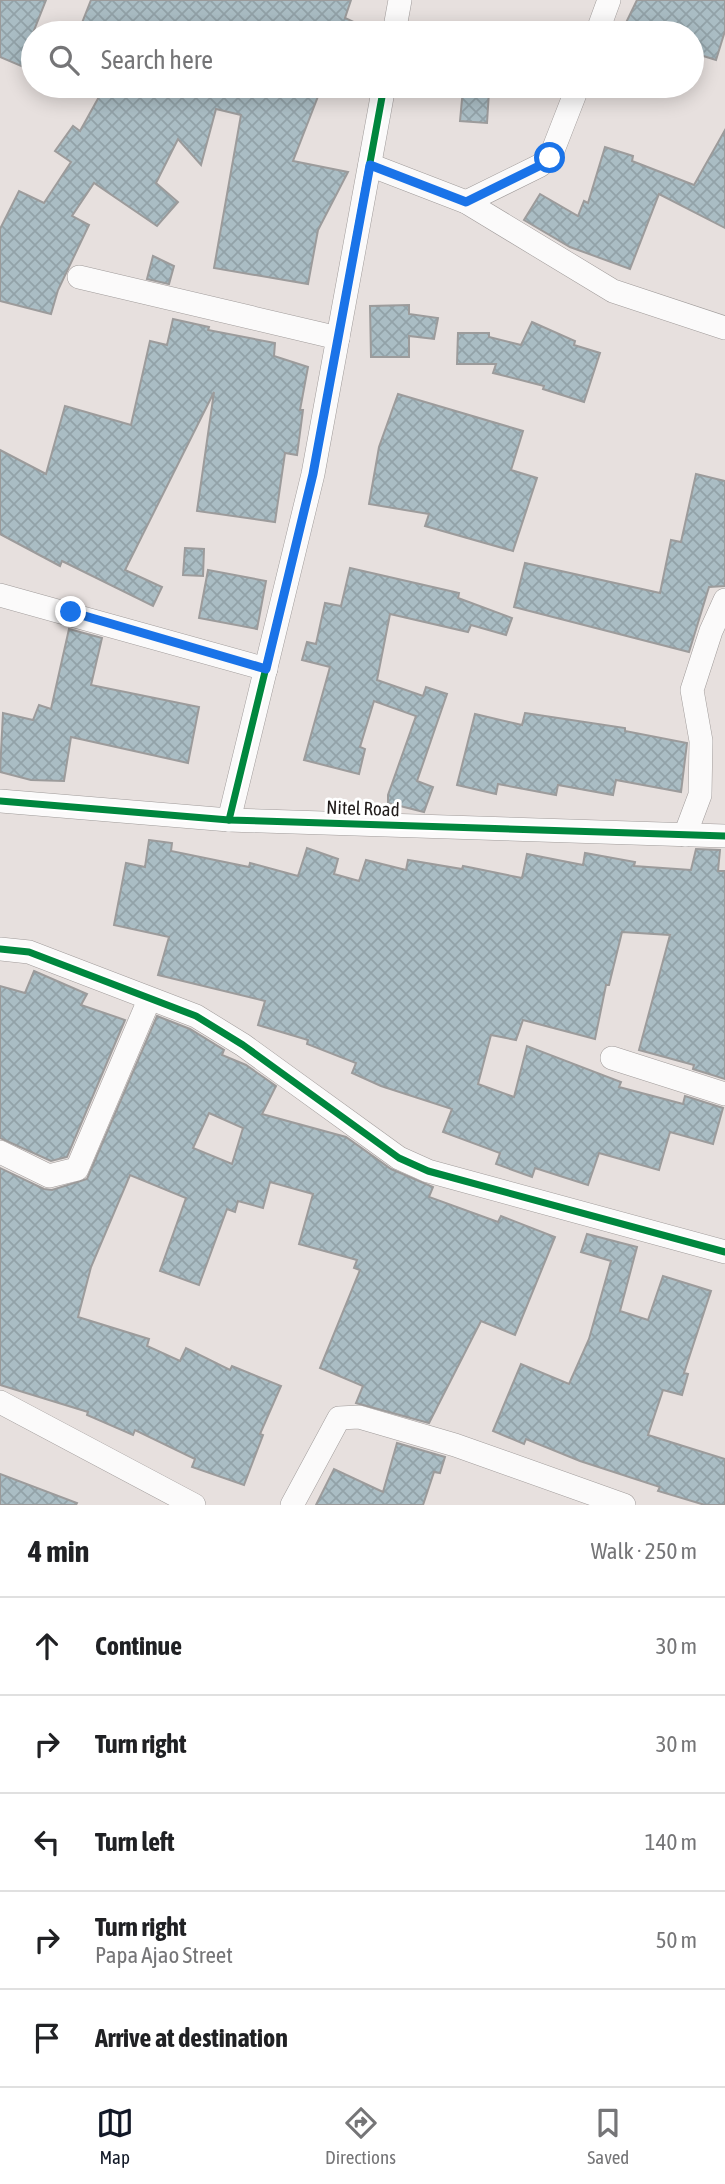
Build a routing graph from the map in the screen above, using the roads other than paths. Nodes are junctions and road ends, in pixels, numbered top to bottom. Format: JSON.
{"nodes":[{"id":1,"x":400,"y":0,"type":"edge"},
{"id":2,"x":609,"y":0,"type":"edge"},
{"id":3,"x":396,"y":21,"type":"edge"},
{"id":4,"x":601,"y":21,"type":"edge"},
{"id":5,"x":382,"y":98,"type":"edge"},
{"id":6,"x":573,"y":98,"type":"edge"},
{"id":7,"x":370,"y":165,"type":"junction"},
{"id":8,"x":466,"y":202,"type":"junction"},
{"id":9,"x":79,"y":277,"type":"dead end"},
{"id":10,"x":725,"y":328,"type":"edge"},
{"id":11,"x":338,"y":338,"type":"junction"},
{"id":12,"x":0,"y":595,"type":"edge"},
{"id":13,"x":725,"y":600,"type":"edge"},
{"id":14,"x":266,"y":669,"type":"junction"},
{"id":15,"x":0,"y":802,"type":"edge"},
{"id":16,"x":229,"y":820,"type":"junction"},
{"id":17,"x":685,"y":835,"type":"junction"},
{"id":18,"x":725,"y":836,"type":"edge"},
{"id":19,"x":0,"y":949,"type":"edge"},
{"id":20,"x":149,"y":1000,"type":"junction"},
{"id":21,"x":612,"y":1058,"type":"dead end"},
{"id":22,"x":725,"y":1094,"type":"edge"},
{"id":23,"x":0,"y":1152,"type":"edge"},
{"id":24,"x":725,"y":1252,"type":"edge"},
{"id":25,"x":0,"y":1402,"type":"edge"},
{"id":26,"x":194,"y":1505,"type":"edge"},
{"id":27,"x":292,"y":1505,"type":"edge"},
{"id":28,"x":624,"y":1505,"type":"edge"}],
"edges":[{"from":1,"to":3,"type":"street"},
{"from":2,"to":4,"type":"street"},
{"from":5,"to":7,"type":"street"},
{"from":6,"to":8,"type":"street"},
{"from":7,"to":8,"type":"street"},
{"from":7,"to":11,"type":"street"},
{"from":8,"to":10,"type":"street"},
{"from":9,"to":11,"type":"street"},
{"from":11,"to":14,"type":"street"},
{"from":12,"to":14,"type":"street"},
{"from":13,"to":17,"type":"street"},
{"from":14,"to":16,"type":"street"},
{"from":15,"to":16,"type":"street","name":"Nitel Road"},
{"from":16,"to":17,"type":"street","name":"Nitel Road"},
{"from":17,"to":18,"type":"street","name":"Nitel Road"},
{"from":19,"to":20,"type":"street"},
{"from":20,"to":23,"type":"street"},
{"from":20,"to":24,"type":"street"},
{"from":21,"to":22,"type":"street"},
{"from":25,"to":26,"type":"street"},
{"from":27,"to":28,"type":"street"}]}
